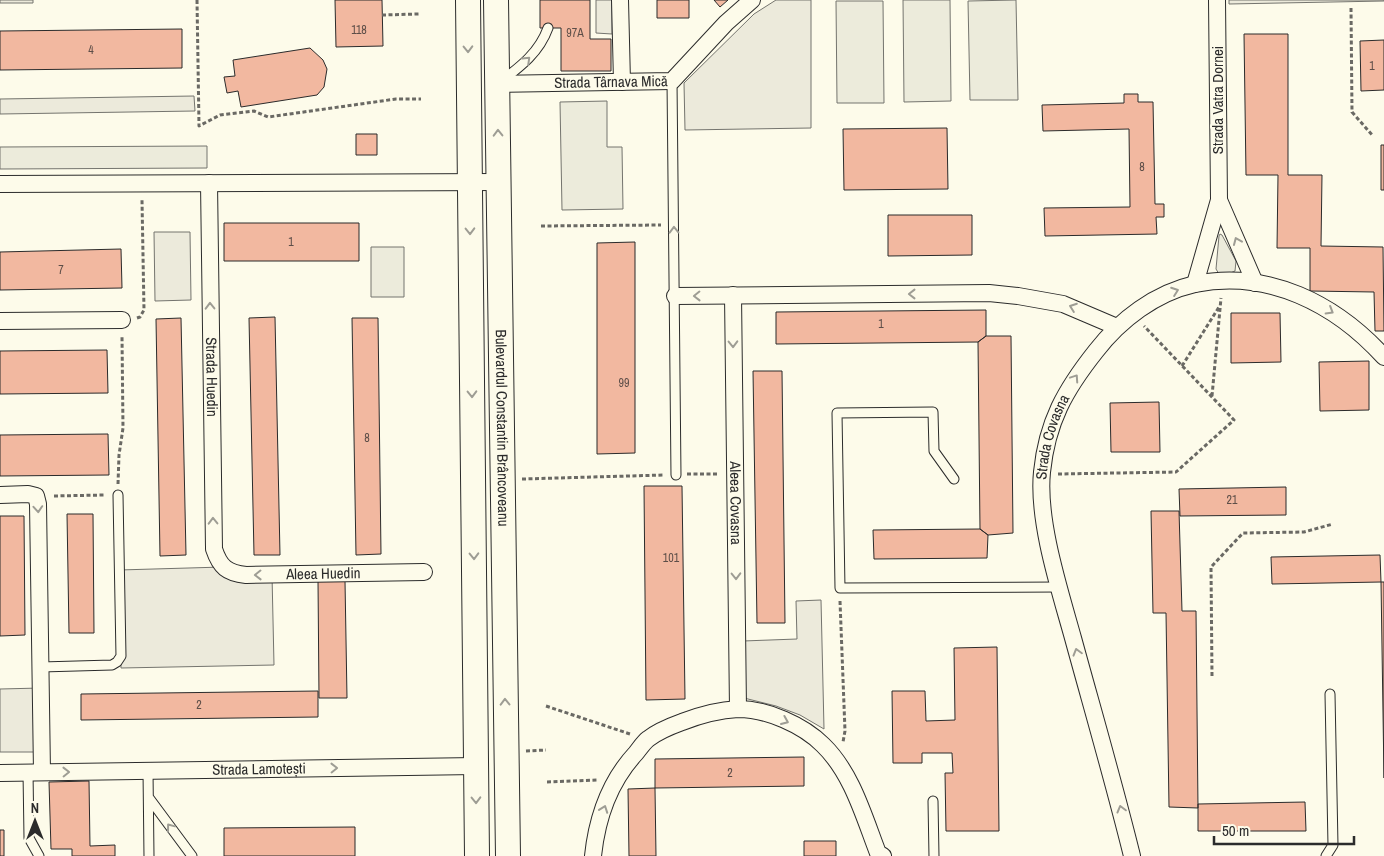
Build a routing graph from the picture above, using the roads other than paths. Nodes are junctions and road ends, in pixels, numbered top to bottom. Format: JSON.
{"nodes":[{"id":1,"x":468,"y":0,"type":"edge"},
{"id":2,"x":496,"y":0,"type":"edge"},
{"id":3,"x":620,"y":0,"type":"edge"},
{"id":4,"x":752,"y":0,"type":"edge"},
{"id":5,"x":1217,"y":0,"type":"edge"},
{"id":6,"x":548,"y":28,"type":"dead end"},
{"id":7,"x":672,"y":81,"type":"junction"},
{"id":8,"x":622,"y":82,"type":"junction"},
{"id":9,"x":497,"y":84,"type":"junction"},
{"id":10,"x":470,"y":182,"type":"junction"},
{"id":11,"x":498,"y":182,"type":"junction"},
{"id":12,"x":209,"y":183,"type":"junction"},
{"id":13,"x":0,"y":184,"type":"edge"},
{"id":14,"x":1219,"y":200,"type":"junction"},
{"id":15,"x":1255,"y":283,"type":"junction"},
{"id":16,"x":1195,"y":284,"type":"junction"},
{"id":17,"x":733,"y":295,"type":"junction"},
{"id":18,"x":675,"y":296,"type":"junction"},
{"id":19,"x":122,"y":320,"type":"road end"},
{"id":20,"x":0,"y":321,"type":"edge"},
{"id":21,"x":1117,"y":327,"type":"junction"},
{"id":22,"x":1384,"y":357,"type":"edge"},
{"id":23,"x":676,"y":475,"type":"road end"},
{"id":24,"x":954,"y":479,"type":"dead end"},
{"id":25,"x":0,"y":495,"type":"edge"},
{"id":26,"x":118,"y":495,"type":"road end"},
{"id":27,"x":223,"y":567,"type":"joint"},
{"id":28,"x":424,"y":572,"type":"dead end"},
{"id":29,"x":1059,"y":587,"type":"junction"},
{"id":30,"x":40,"y":667,"type":"junction"},
{"id":31,"x":1330,"y":694,"type":"dead end"},
{"id":32,"x":738,"y":709,"type":"junction"},
{"id":33,"x":476,"y":766,"type":"junction"},
{"id":34,"x":148,"y":771,"type":"junction"},
{"id":35,"x":35,"y":772,"type":"junction"},
{"id":36,"x":0,"y":773,"type":"edge"},
{"id":37,"x":148,"y":798,"type":"junction"},
{"id":38,"x":933,"y":801,"type":"dead end"},
{"id":39,"x":39,"y":856,"type":"edge"},
{"id":40,"x":149,"y":856,"type":"edge"},
{"id":41,"x":192,"y":856,"type":"edge"},
{"id":42,"x":477,"y":856,"type":"edge"},
{"id":43,"x":508,"y":856,"type":"edge"},
{"id":44,"x":593,"y":856,"type":"edge"},
{"id":45,"x":883,"y":856,"type":"edge"},
{"id":46,"x":934,"y":856,"type":"edge"},
{"id":47,"x":1132,"y":856,"type":"edge"},
{"id":48,"x":1326,"y":856,"type":"edge"}],
"edges":[{"from":1,"to":10,"type":"main road","name":"Bulevardul Constantin Brâncoveanu","one_way":true},
{"from":2,"to":9,"type":"main road","name":"Bulevardul Constantin Brâncoveanu"},
{"from":3,"to":8,"type":"street"},
{"from":4,"to":7,"type":"street","name":"Strada Târnava Mică"},
{"from":5,"to":14,"type":"street","name":"Strada Vatra Dornei"},
{"from":9,"to":6,"type":"lane","one_way":true},
{"from":7,"to":8,"type":"street","name":"Strada Târnava Mică"},
{"from":18,"to":7,"type":"lane","one_way":true},
{"from":8,"to":9,"type":"street","name":"Strada Târnava Mică"},
{"from":11,"to":9,"type":"main road","name":"Bulevardul Constantin Brâncoveanu","one_way":true},
{"from":10,"to":11,"type":"street"},
{"from":10,"to":12,"type":"street"},
{"from":10,"to":33,"type":"main road","name":"Bulevardul Constantin Brâncoveanu","one_way":true},
{"from":43,"to":11,"type":"main road","name":"Bulevardul Constantin Brâncoveanu","one_way":true},
{"from":12,"to":13,"type":"street"},
{"from":27,"to":12,"type":"street","name":"Strada Huedin","one_way":true},
{"from":15,"to":14,"type":"street","name":"Strada Vatra Dornei","one_way":true},
{"from":14,"to":16,"type":"street","name":"Strada Vatra Dornei"},
{"from":15,"to":16,"type":"street","name":"Strada Covasna"},
{"from":15,"to":22,"type":"street","name":"Strada Covasna","one_way":true},
{"from":21,"to":16,"type":"street","name":"Strada Covasna","one_way":true},
{"from":17,"to":18,"type":"street","one_way":true},
{"from":21,"to":17,"type":"street","one_way":true},
{"from":17,"to":32,"type":"street","name":"Aleea Covasna","one_way":true},
{"from":18,"to":23,"type":"lane"},
{"from":19,"to":20,"type":"street"},
{"from":29,"to":21,"type":"street","name":"Strada Covasna","one_way":true},
{"from":24,"to":29,"type":"lane"},
{"from":25,"to":30,"type":"street","one_way":true},
{"from":26,"to":30,"type":"lane"},
{"from":28,"to":27,"type":"street","name":"Aleea Huedin","one_way":true},
{"from":47,"to":29,"type":"street","name":"Strada Covasna","one_way":true},
{"from":30,"to":35,"type":"street"},
{"from":31,"to":48,"type":"lane"},
{"from":44,"to":32,"type":"street","one_way":true},
{"from":32,"to":45,"type":"street","one_way":true},
{"from":34,"to":33,"type":"street","name":"Strada Lamotești","one_way":true},
{"from":33,"to":42,"type":"main road","name":"Bulevardul Constantin Brâncoveanu","one_way":true},
{"from":35,"to":34,"type":"street","name":"Strada Lamotești","one_way":true},
{"from":34,"to":37,"type":"lane"},
{"from":35,"to":36,"type":"street","name":"Strada Lamotești"},
{"from":35,"to":39,"type":"lane"},
{"from":37,"to":40,"type":"lane"},
{"from":41,"to":37,"type":"lane","one_way":true},
{"from":38,"to":46,"type":"lane"}]}
